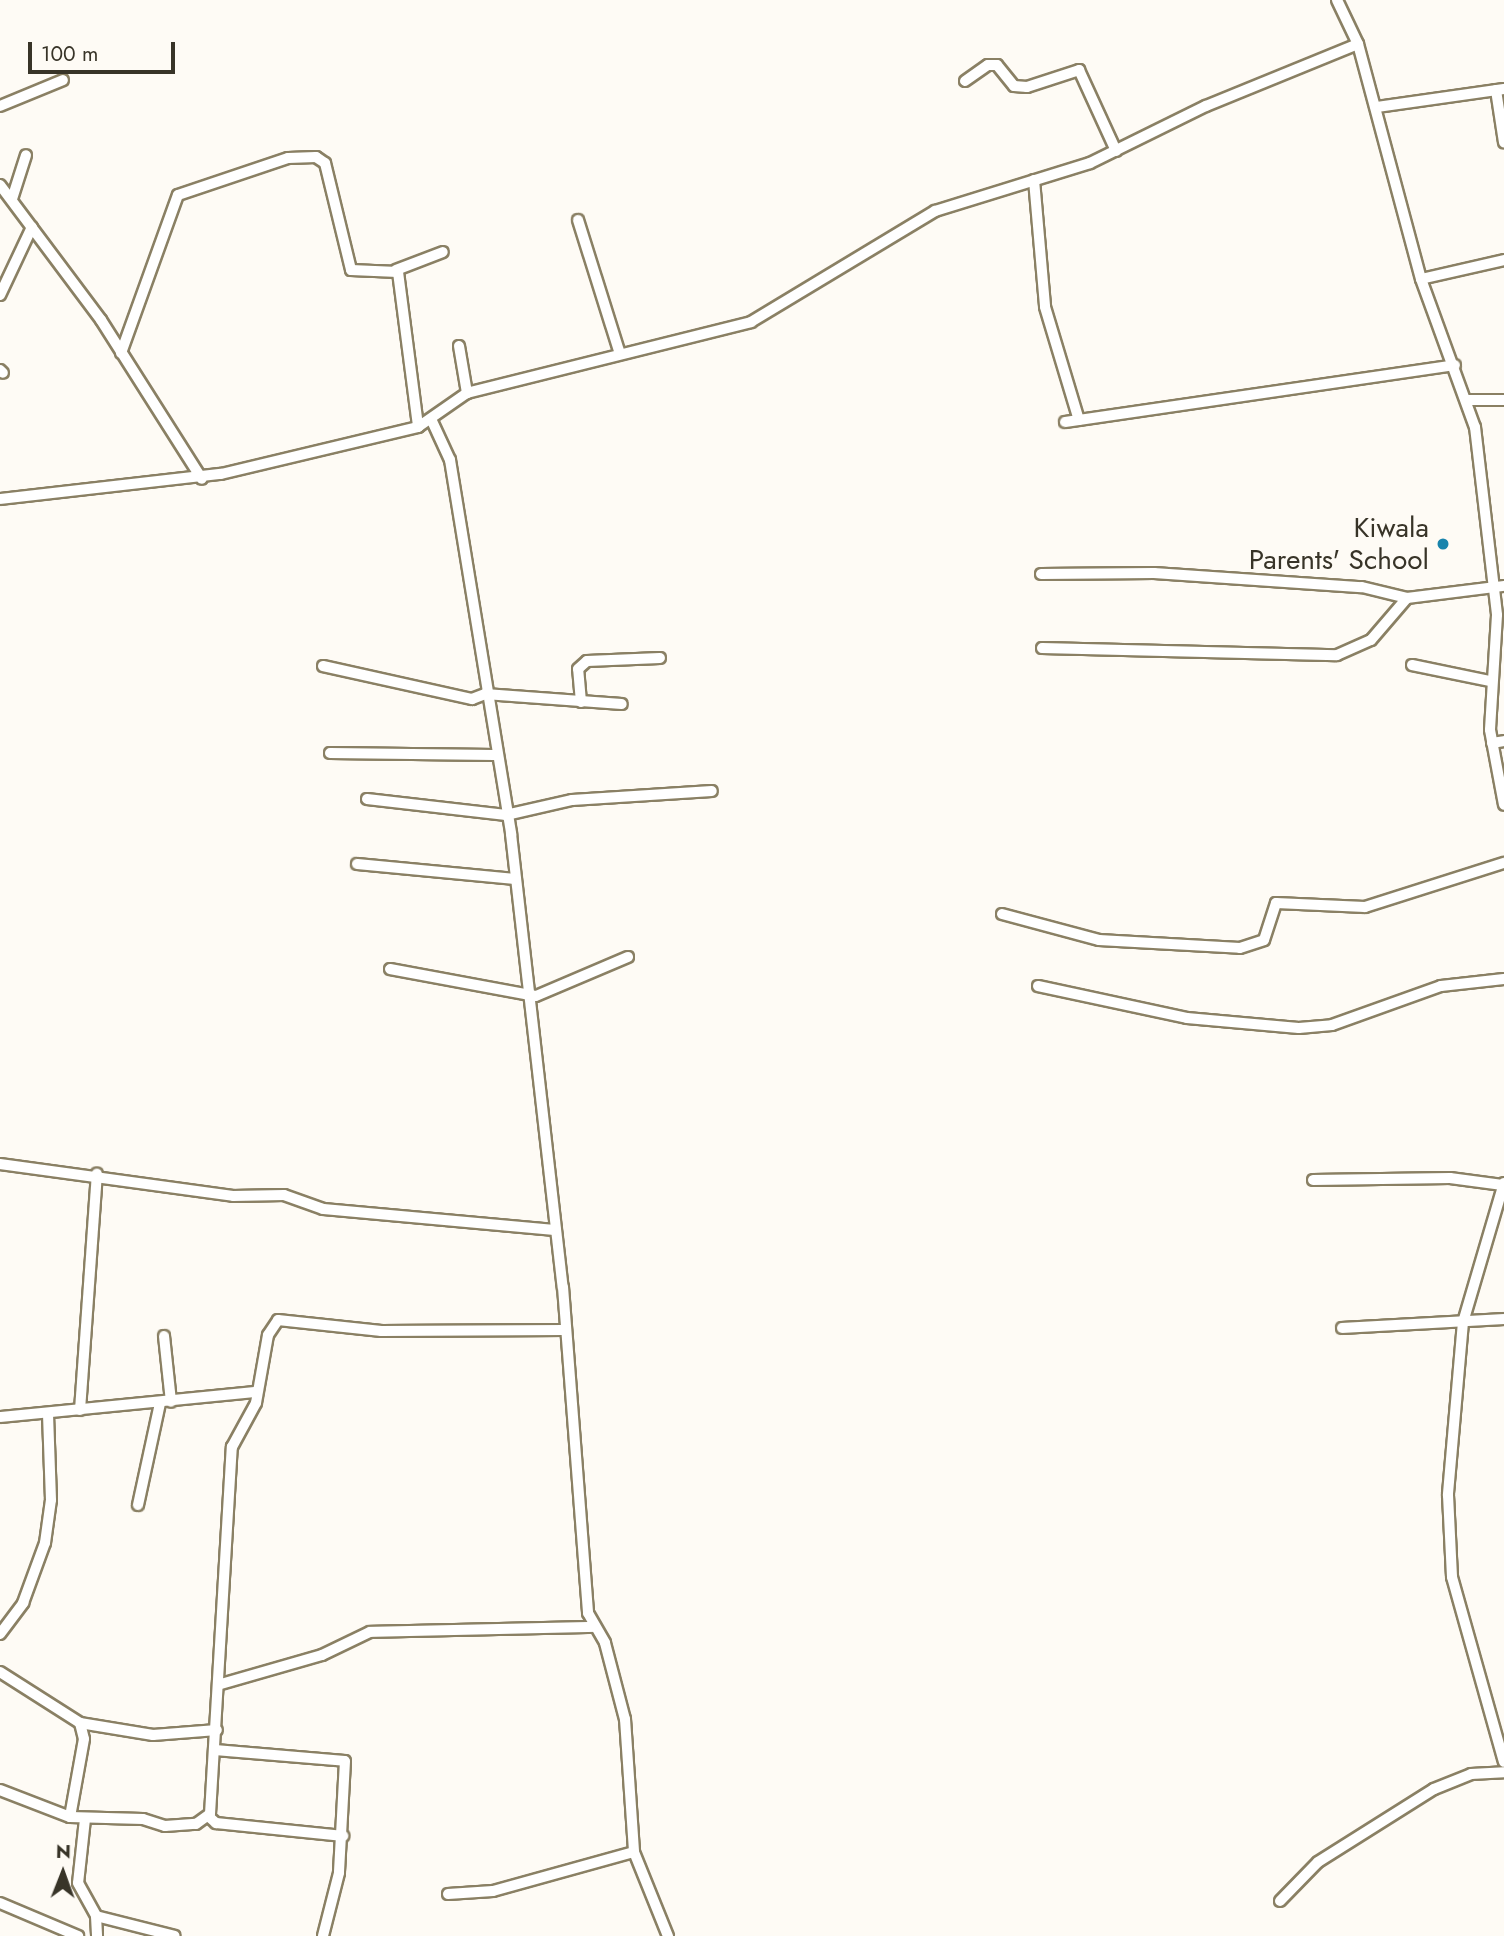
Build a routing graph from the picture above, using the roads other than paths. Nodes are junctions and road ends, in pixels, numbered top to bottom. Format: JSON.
{"nodes":[{"id":1,"x":1337,"y":0,"type":"edge"},
{"id":2,"x":1358,"y":44,"type":"junction"},
{"id":3,"x":63,"y":80,"type":"dead end"},
{"id":4,"x":965,"y":81,"type":"dead end"},
{"id":5,"x":1500,"y":90,"type":"edge"},
{"id":6,"x":0,"y":106,"type":"edge"},
{"id":7,"x":1377,"y":107,"type":"junction"},
{"id":8,"x":1504,"y":142,"type":"edge"},
{"id":9,"x":1116,"y":150,"type":"junction"},
{"id":10,"x":26,"y":155,"type":"dead end"},
{"id":11,"x":1034,"y":180,"type":"junction"},
{"id":12,"x":0,"y":185,"type":"edge"},
{"id":13,"x":12,"y":199,"type":"junction"},
{"id":14,"x":578,"y":220,"type":"dead end"},
{"id":15,"x":32,"y":227,"type":"junction"},
{"id":16,"x":443,"y":252,"type":"dead end"},
{"id":17,"x":1504,"y":260,"type":"edge"},
{"id":18,"x":396,"y":270,"type":"junction"},
{"id":19,"x":1422,"y":279,"type":"junction"},
{"id":20,"x":0,"y":295,"type":"edge"},
{"id":21,"x":459,"y":346,"type":"dead end"},
{"id":22,"x":619,"y":351,"type":"junction"},
{"id":23,"x":121,"y":353,"type":"junction"},
{"id":24,"x":1455,"y":365,"type":"junction"},
{"id":25,"x":467,"y":393,"type":"junction"},
{"id":26,"x":1468,"y":400,"type":"junction"},
{"id":27,"x":1504,"y":400,"type":"edge"},
{"id":28,"x":1079,"y":419,"type":"junction"},
{"id":29,"x":432,"y":421,"type":"junction"},
{"id":30,"x":1065,"y":422,"type":"dead end"},
{"id":31,"x":418,"y":427,"type":"junction"},
{"id":32,"x":202,"y":479,"type":"junction"},
{"id":33,"x":0,"y":499,"type":"edge"},
{"id":34,"x":1041,"y":574,"type":"dead end"},
{"id":35,"x":1504,"y":586,"type":"edge"},
{"id":36,"x":1493,"y":590,"type":"junction"},
{"id":37,"x":1407,"y":598,"type":"junction"},
{"id":38,"x":1042,"y":648,"type":"dead end"},
{"id":39,"x":660,"y":657,"type":"dead end"},
{"id":40,"x":1412,"y":665,"type":"dead end"},
{"id":41,"x":323,"y":666,"type":"dead end"},
{"id":42,"x":1490,"y":681,"type":"junction"},
{"id":43,"x":485,"y":694,"type":"junction"},
{"id":44,"x":581,"y":702,"type":"junction"},
{"id":45,"x":622,"y":704,"type":"dead end"},
{"id":46,"x":1504,"y":741,"type":"edge"},
{"id":47,"x":1492,"y":743,"type":"junction"},
{"id":48,"x":330,"y":753,"type":"dead end"},
{"id":49,"x":494,"y":755,"type":"junction"},
{"id":50,"x":712,"y":792,"type":"dead end"},
{"id":51,"x":367,"y":799,"type":"dead end"},
{"id":52,"x":1503,"y":799,"type":"edge"},
{"id":53,"x":506,"y":815,"type":"junction"},
{"id":54,"x":1504,"y":863,"type":"edge"},
{"id":55,"x":357,"y":864,"type":"dead end"},
{"id":56,"x":515,"y":878,"type":"junction"},
{"id":57,"x":1002,"y":914,"type":"dead end"},
{"id":58,"x":628,"y":957,"type":"dead end"},
{"id":59,"x":390,"y":969,"type":"dead end"},
{"id":60,"x":1504,"y":979,"type":"edge"},
{"id":61,"x":1038,"y":986,"type":"dead end"},
{"id":62,"x":525,"y":995,"type":"junction"},
{"id":63,"x":0,"y":1164,"type":"edge"},
{"id":64,"x":97,"y":1174,"type":"junction"},
{"id":65,"x":1313,"y":1180,"type":"dead end"},
{"id":66,"x":1504,"y":1184,"type":"edge"},
{"id":67,"x":555,"y":1230,"type":"junction"},
{"id":68,"x":1504,"y":1319,"type":"edge"},
{"id":69,"x":1463,"y":1322,"type":"junction"},
{"id":70,"x":1342,"y":1328,"type":"dead end"},
{"id":71,"x":564,"y":1330,"type":"junction"},
{"id":72,"x":164,"y":1336,"type":"dead end"},
{"id":73,"x":255,"y":1392,"type":"junction"},
{"id":74,"x":171,"y":1402,"type":"junction"},
{"id":75,"x":160,"y":1403,"type":"junction"},
{"id":76,"x":80,"y":1410,"type":"junction"},
{"id":77,"x":48,"y":1413,"type":"junction"},
{"id":78,"x":0,"y":1417,"type":"edge"},
{"id":79,"x":138,"y":1505,"type":"dead end"},
{"id":80,"x":594,"y":1628,"type":"junction"},
{"id":81,"x":0,"y":1634,"type":"edge"},
{"id":82,"x":0,"y":1672,"type":"edge"},
{"id":83,"x":220,"y":1684,"type":"junction"},
{"id":84,"x":80,"y":1723,"type":"junction"},
{"id":85,"x":216,"y":1730,"type":"junction"},
{"id":86,"x":215,"y":1750,"type":"junction"},
{"id":87,"x":1504,"y":1762,"type":"edge"},
{"id":88,"x":1504,"y":1772,"type":"edge"},
{"id":89,"x":0,"y":1790,"type":"edge"},
{"id":90,"x":208,"y":1816,"type":"junction"},
{"id":91,"x":70,"y":1817,"type":"junction"},
{"id":92,"x":85,"y":1819,"type":"junction"},
{"id":93,"x":343,"y":1836,"type":"junction"},
{"id":94,"x":634,"y":1852,"type":"junction"},
{"id":95,"x":448,"y":1894,"type":"dead end"},
{"id":96,"x":1280,"y":1901,"type":"dead end"},
{"id":97,"x":0,"y":1903,"type":"edge"},
{"id":98,"x":96,"y":1916,"type":"junction"},
{"id":99,"x":78,"y":1936,"type":"edge"},
{"id":100,"x":97,"y":1936,"type":"edge"},
{"id":101,"x":175,"y":1936,"type":"edge"},
{"id":102,"x":323,"y":1936,"type":"edge"},
{"id":103,"x":668,"y":1936,"type":"edge"}],
"edges":[{"from":1,"to":2,"type":"street"},
{"from":2,"to":7,"type":"street"},
{"from":2,"to":9,"type":"street"},
{"from":3,"to":6,"type":"street"},
{"from":4,"to":9,"type":"street"},
{"from":5,"to":7,"type":"street"},
{"from":5,"to":8,"type":"street"},
{"from":7,"to":19,"type":"street"},
{"from":9,"to":11,"type":"street"},
{"from":10,"to":13,"type":"street"},
{"from":11,"to":22,"type":"street"},
{"from":11,"to":28,"type":"street"},
{"from":12,"to":13,"type":"street"},
{"from":13,"to":15,"type":"street"},
{"from":14,"to":22,"type":"street"},
{"from":15,"to":20,"type":"street"},
{"from":15,"to":23,"type":"street"},
{"from":16,"to":18,"type":"street"},
{"from":17,"to":19,"type":"street"},
{"from":18,"to":23,"type":"street"},
{"from":18,"to":31,"type":"street"},
{"from":19,"to":24,"type":"street"},
{"from":21,"to":25,"type":"street"},
{"from":22,"to":25,"type":"street"},
{"from":23,"to":32,"type":"street"},
{"from":24,"to":26,"type":"street"},
{"from":24,"to":28,"type":"street"},
{"from":25,"to":29,"type":"street"},
{"from":26,"to":27,"type":"street"},
{"from":26,"to":36,"type":"street"},
{"from":28,"to":30,"type":"street"},
{"from":29,"to":31,"type":"street"},
{"from":29,"to":43,"type":"street"},
{"from":31,"to":32,"type":"street"},
{"from":32,"to":33,"type":"street"},
{"from":34,"to":37,"type":"street"},
{"from":35,"to":36,"type":"street"},
{"from":36,"to":37,"type":"street"},
{"from":36,"to":42,"type":"street"},
{"from":37,"to":38,"type":"street"},
{"from":39,"to":44,"type":"street"},
{"from":40,"to":42,"type":"street"},
{"from":41,"to":43,"type":"street"},
{"from":42,"to":47,"type":"street"},
{"from":43,"to":44,"type":"street"},
{"from":43,"to":49,"type":"street"},
{"from":44,"to":45,"type":"street"},
{"from":46,"to":47,"type":"street"},
{"from":47,"to":52,"type":"street"},
{"from":48,"to":49,"type":"street"},
{"from":49,"to":53,"type":"street"},
{"from":50,"to":53,"type":"street"},
{"from":51,"to":53,"type":"street"},
{"from":53,"to":56,"type":"street"},
{"from":54,"to":57,"type":"street"},
{"from":55,"to":56,"type":"street"},
{"from":56,"to":62,"type":"street"},
{"from":58,"to":62,"type":"street"},
{"from":59,"to":62,"type":"street"},
{"from":60,"to":61,"type":"street"},
{"from":62,"to":67,"type":"street"},
{"from":63,"to":64,"type":"street"},
{"from":64,"to":67,"type":"street"},
{"from":64,"to":76,"type":"street"},
{"from":65,"to":66,"type":"street"},
{"from":66,"to":69,"type":"street"},
{"from":67,"to":71,"type":"street"},
{"from":68,"to":69,"type":"street"},
{"from":69,"to":70,"type":"street"},
{"from":69,"to":87,"type":"street"},
{"from":71,"to":73,"type":"street"},
{"from":71,"to":80,"type":"street"},
{"from":72,"to":74,"type":"street"},
{"from":73,"to":74,"type":"street"},
{"from":73,"to":83,"type":"street"},
{"from":74,"to":75,"type":"street"},
{"from":75,"to":76,"type":"street"},
{"from":75,"to":79,"type":"street"},
{"from":76,"to":77,"type":"street"},
{"from":77,"to":78,"type":"street"},
{"from":77,"to":81,"type":"street"},
{"from":80,"to":83,"type":"street"},
{"from":80,"to":94,"type":"street"},
{"from":82,"to":84,"type":"street"},
{"from":83,"to":85,"type":"street"},
{"from":84,"to":85,"type":"street"},
{"from":84,"to":91,"type":"street"},
{"from":85,"to":86,"type":"street"},
{"from":86,"to":90,"type":"street"},
{"from":86,"to":93,"type":"street"},
{"from":88,"to":96,"type":"street"},
{"from":89,"to":91,"type":"street"},
{"from":90,"to":92,"type":"street"},
{"from":90,"to":93,"type":"street"},
{"from":91,"to":92,"type":"street"},
{"from":92,"to":98,"type":"street"},
{"from":93,"to":102,"type":"street"},
{"from":94,"to":95,"type":"street"},
{"from":94,"to":103,"type":"street"},
{"from":97,"to":99,"type":"street"},
{"from":98,"to":100,"type":"street"},
{"from":98,"to":101,"type":"street"}]}
